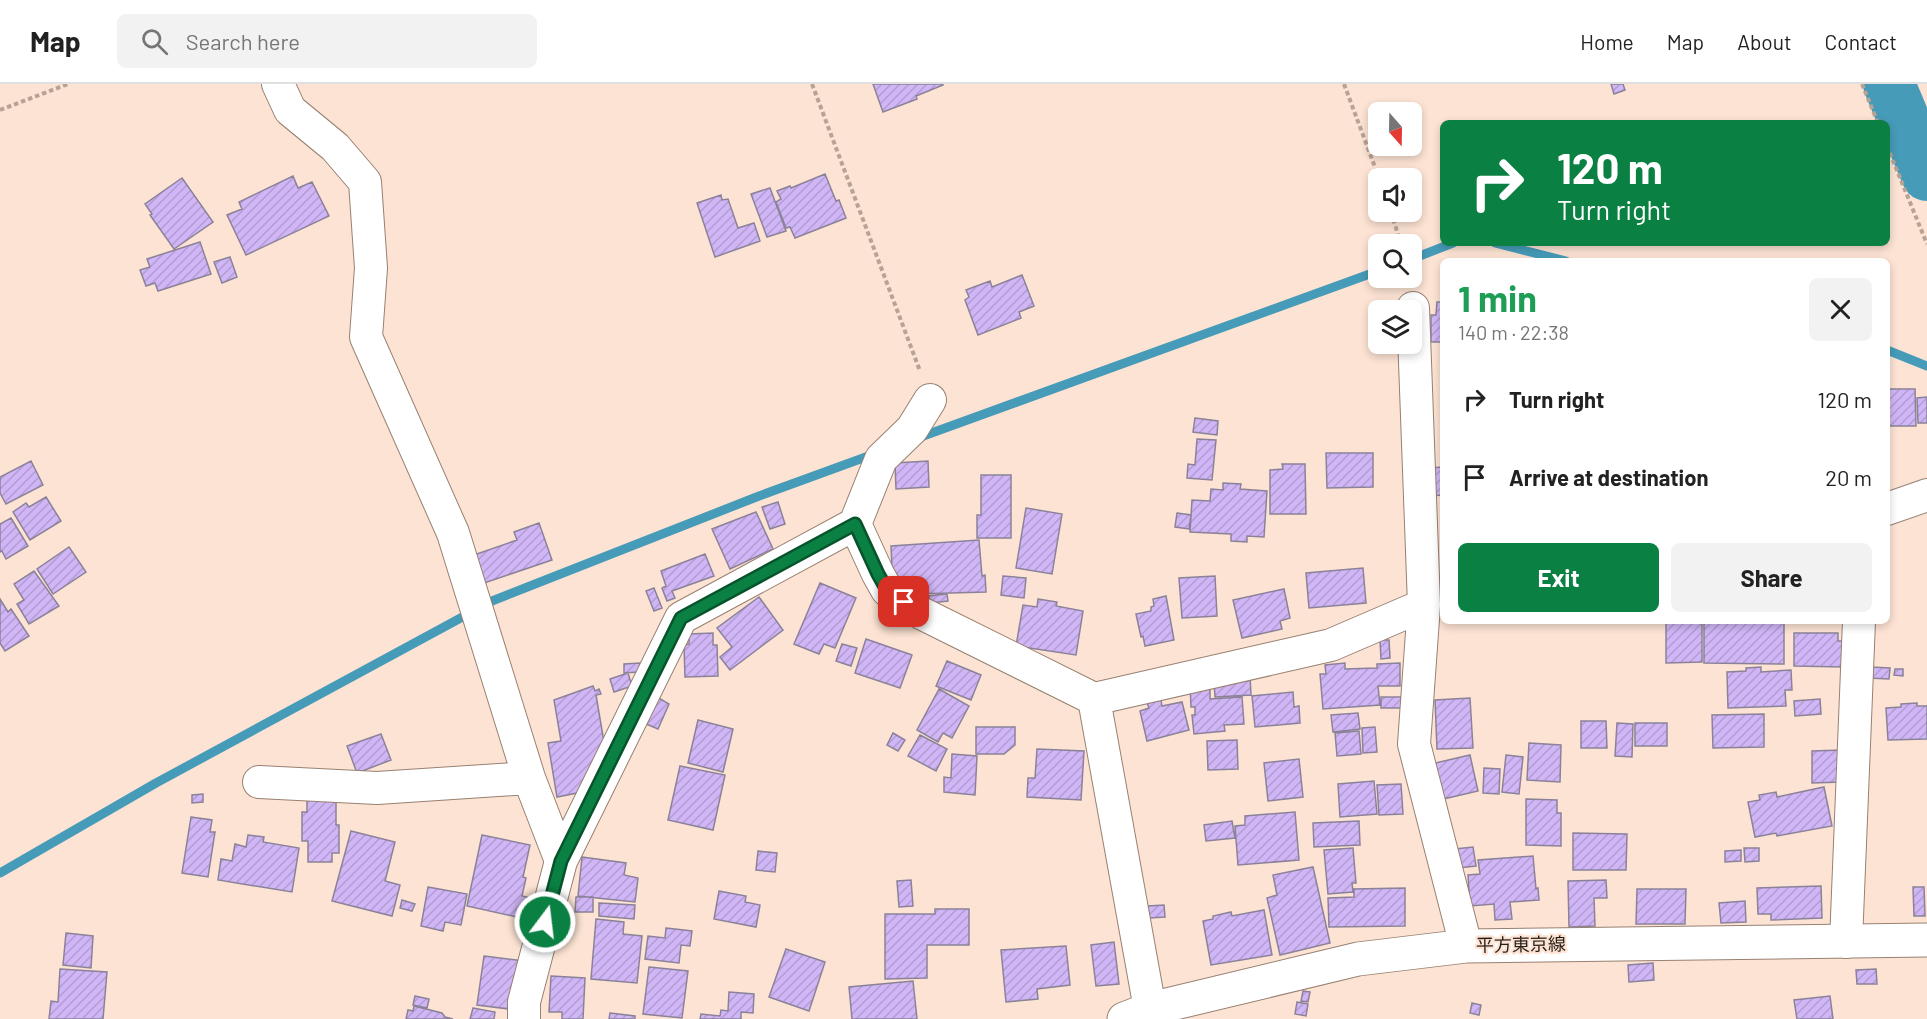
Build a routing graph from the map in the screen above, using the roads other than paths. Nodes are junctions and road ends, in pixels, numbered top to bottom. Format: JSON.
{"nodes":[{"id":1,"x":278,"y":84,"type":"edge"},
{"id":2,"x":1415,"y":354,"type":"edge"},
{"id":3,"x":930,"y":400,"type":"road end"},
{"id":4,"x":1927,"y":495,"type":"edge"},
{"id":5,"x":1890,"y":508,"type":"edge"},
{"id":6,"x":855,"y":524,"type":"junction"},
{"id":7,"x":1425,"y":606,"type":"junction"},
{"id":8,"x":1859,"y":624,"type":"edge"},
{"id":9,"x":1094,"y":699,"type":"junction"},
{"id":10,"x":528,"y":778,"type":"junction"},
{"id":11,"x":259,"y":782,"type":"dead end"},
{"id":12,"x":561,"y":861,"type":"junction"},
{"id":13,"x":1927,"y":940,"type":"edge"},
{"id":14,"x":1846,"y":942,"type":"junction"},
{"id":15,"x":1466,"y":946,"type":"junction"},
{"id":16,"x":1189,"y":1009,"type":"edge"},
{"id":17,"x":1137,"y":1014,"type":"edge"},
{"id":18,"x":524,"y":1019,"type":"edge"}],
"edges":[{"from":1,"to":10,"type":"street"},
{"from":2,"to":7,"type":"street"},
{"from":3,"to":6,"type":"street"},
{"from":4,"to":5,"type":"street"},
{"from":6,"to":9,"type":"street"},
{"from":6,"to":12,"type":"street"},
{"from":7,"to":9,"type":"street"},
{"from":7,"to":15,"type":"street"},
{"from":8,"to":14,"type":"street"},
{"from":9,"to":17,"type":"street"},
{"from":10,"to":11,"type":"street"},
{"from":10,"to":12,"type":"street"},
{"from":12,"to":18,"type":"street"},
{"from":13,"to":14,"type":"main road","name":"平方東京線"},
{"from":14,"to":15,"type":"main road","name":"平方東京線"},
{"from":15,"to":16,"type":"main road","name":"平方東京線"},
{"from":16,"to":17,"type":"main road","name":"平方東京線"}]}
